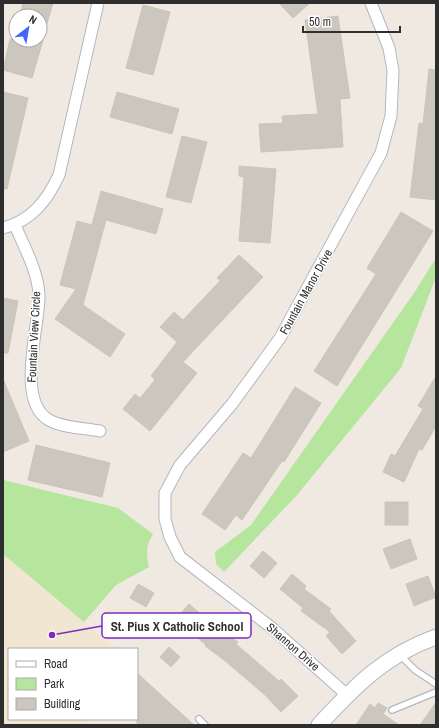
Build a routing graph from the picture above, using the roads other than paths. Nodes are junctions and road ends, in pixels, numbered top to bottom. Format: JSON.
{"nodes":[{"id":1,"x":98,"y":3,"type":"edge"},
{"id":2,"x":371,"y":3,"type":"edge"},
{"id":3,"x":15,"y":225,"type":"junction"},
{"id":4,"x":3,"y":228,"type":"edge"},
{"id":5,"x":100,"y":431,"type":"dead end"},
{"id":6,"x":180,"y":557,"type":"joint"},
{"id":7,"x":436,"y":637,"type":"edge"},
{"id":8,"x":398,"y":654,"type":"junction"},
{"id":9,"x":436,"y":684,"type":"edge"},
{"id":10,"x":436,"y":692,"type":"edge"},
{"id":11,"x":347,"y":695,"type":"junction"},
{"id":12,"x":392,"y":710,"type":"dead end"},
{"id":13,"x":199,"y":719,"type":"dead end"},
{"id":14,"x":205,"y":725,"type":"edge"},
{"id":15,"x":319,"y":725,"type":"edge"}],
"edges":[{"from":1,"to":3,"type":"street"},
{"from":2,"to":6,"type":"street","name":"Fountain Manor Drive"},
{"from":3,"to":4,"type":"street"},
{"from":3,"to":5,"type":"street","name":"Fountain View Circle"},
{"from":6,"to":11,"type":"street","name":"Shannon Drive"},
{"from":7,"to":8,"type":"street"},
{"from":8,"to":9,"type":"lane"},
{"from":8,"to":11,"type":"street"},
{"from":10,"to":12,"type":"lane"},
{"from":11,"to":15,"type":"street"},
{"from":13,"to":14,"type":"lane"}]}
